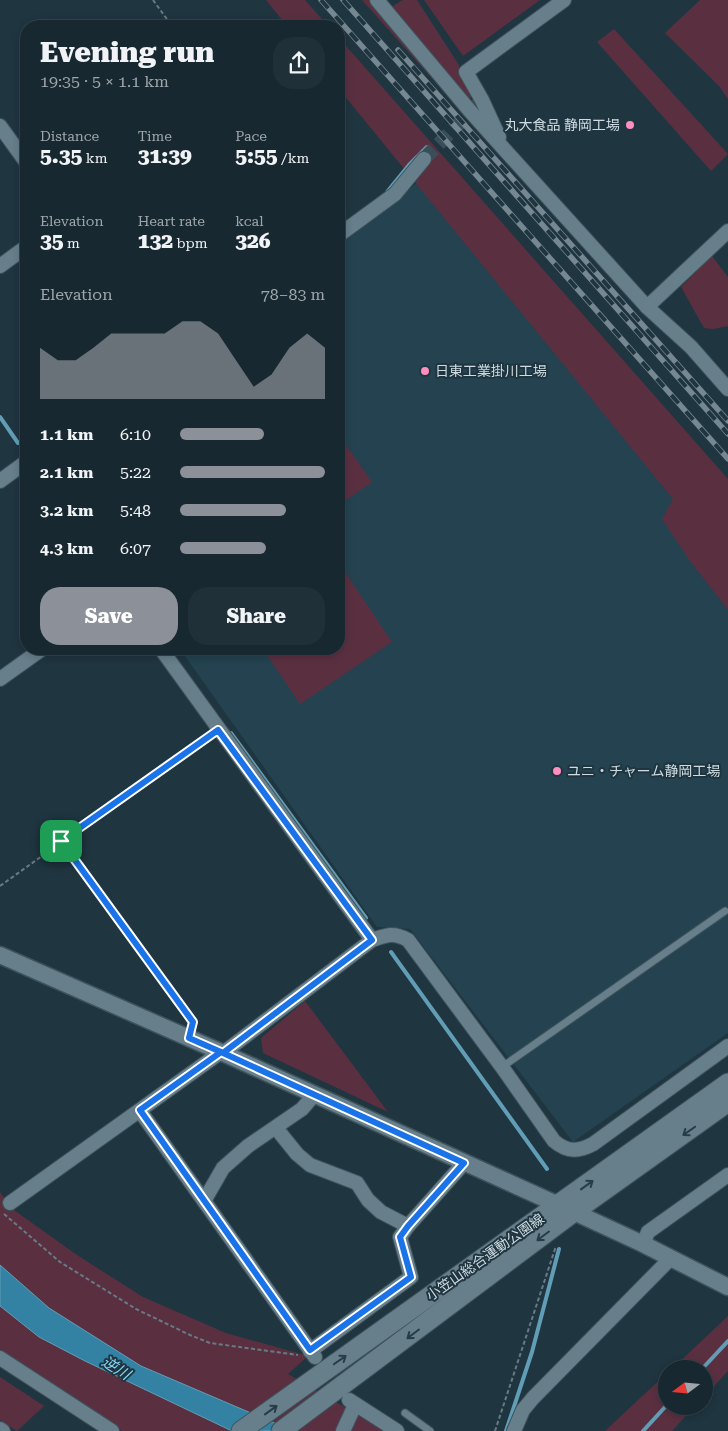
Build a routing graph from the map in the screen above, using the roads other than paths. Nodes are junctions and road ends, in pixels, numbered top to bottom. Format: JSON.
{"nodes":[{"id":1,"x":377,"y":0,"type":"edge"},
{"id":2,"x":564,"y":0,"type":"edge"},
{"id":3,"x":0,"y":126,"type":"edge"},
{"id":4,"x":504,"y":149,"type":"junction"},
{"id":5,"x":20,"y":154,"type":"edge"},
{"id":6,"x":424,"y":159,"type":"tunnel mouth"},
{"id":7,"x":345,"y":231,"type":"edge"},
{"id":8,"x":728,"y":231,"type":"edge"},
{"id":9,"x":20,"y":251,"type":"edge"},
{"id":10,"x":0,"y":266,"type":"edge"},
{"id":11,"x":647,"y":307,"type":"junction"},
{"id":12,"x":728,"y":389,"type":"edge"},
{"id":13,"x":20,"y":466,"type":"edge"},
{"id":14,"x":0,"y":480,"type":"edge"},
{"id":15,"x":34,"y":655,"type":"edge"},
{"id":16,"x":165,"y":655,"type":"edge"},
{"id":17,"x":0,"y":679,"type":"edge"},
{"id":18,"x":725,"y":911,"type":"dead end"},
{"id":19,"x":372,"y":940,"type":"junction"},
{"id":20,"x":0,"y":955,"type":"edge"},
{"id":21,"x":728,"y":1046,"type":"edge"},
{"id":22,"x":222,"y":1052,"type":"junction"},
{"id":23,"x":502,"y":1067,"type":"junction"},
{"id":24,"x":728,"y":1083,"type":"edge"},
{"id":25,"x":314,"y":1095,"type":"junction"},
{"id":26,"x":140,"y":1110,"type":"junction"},
{"id":27,"x":723,"y":1110,"type":"edge"},
{"id":28,"x":276,"y":1128,"type":"junction"},
{"id":29,"x":464,"y":1163,"type":"junction"},
{"id":30,"x":728,"y":1174,"type":"edge"},
{"id":31,"x":204,"y":1201,"type":"junction"},
{"id":32,"x":5,"y":1207,"type":"edge"},
{"id":33,"x":566,"y":1209,"type":"junction"},
{"id":34,"x":408,"y":1226,"type":"junction"},
{"id":35,"x":643,"y":1244,"type":"junction"},
{"id":36,"x":671,"y":1258,"type":"junction"},
{"id":37,"x":728,"y":1287,"type":"edge"},
{"id":38,"x":0,"y":1358,"type":"edge"},
{"id":39,"x":405,"y":1413,"type":"dead end"},
{"id":40,"x":112,"y":1431,"type":"edge"},
{"id":41,"x":241,"y":1431,"type":"edge"},
{"id":42,"x":281,"y":1431,"type":"edge"},
{"id":43,"x":343,"y":1431,"type":"edge"},
{"id":44,"x":397,"y":1431,"type":"edge"},
{"id":45,"x":430,"y":1431,"type":"edge"},
{"id":46,"x":514,"y":1431,"type":"edge"}],
"edges":[{"from":1,"to":4,"type":"street"},
{"from":2,"to":4,"type":"street"},
{"from":3,"to":5,"type":"street"},
{"from":4,"to":11,"type":"street"},
{"from":6,"to":7,"type":"street"},
{"from":8,"to":11,"type":"street"},
{"from":9,"to":10,"type":"street"},
{"from":11,"to":12,"type":"street"},
{"from":13,"to":14,"type":"street"},
{"from":15,"to":17,"type":"street"},
{"from":16,"to":19,"type":"street"},
{"from":18,"to":23,"type":"lane"},
{"from":19,"to":22,"type":"street"},
{"from":19,"to":23,"type":"street"},
{"from":20,"to":22,"type":"street"},
{"from":21,"to":23,"type":"street"},
{"from":22,"to":25,"type":"street"},
{"from":22,"to":26,"type":"street"},
{"from":33,"to":24,"type":"main road","name":"小笠山総合運動公園線","one_way":true},
{"from":25,"to":28,"type":"street"},
{"from":25,"to":29,"type":"street"},
{"from":26,"to":31,"type":"street"},
{"from":26,"to":32,"type":"street"},
{"from":27,"to":33,"type":"main road","name":"小笠山総合運動公園線","one_way":true},
{"from":28,"to":31,"type":"street"},
{"from":28,"to":34,"type":"street"},
{"from":29,"to":33,"type":"street"},
{"from":29,"to":34,"type":"street"},
{"from":30,"to":35,"type":"street"},
{"from":31,"to":34,"type":"street"},
{"from":33,"to":35,"type":"street"},
{"from":41,"to":33,"type":"main road","name":"小笠山総合運動公園線","one_way":true},
{"from":33,"to":42,"type":"main road","name":"小笠山総合運動公園線","one_way":true},
{"from":35,"to":36,"type":"street"},
{"from":36,"to":37,"type":"street"},
{"from":36,"to":46,"type":"street"},
{"from":38,"to":40,"type":"street"},
{"from":39,"to":45,"type":"lane"},
{"from":43,"to":44,"type":"street"}]}
